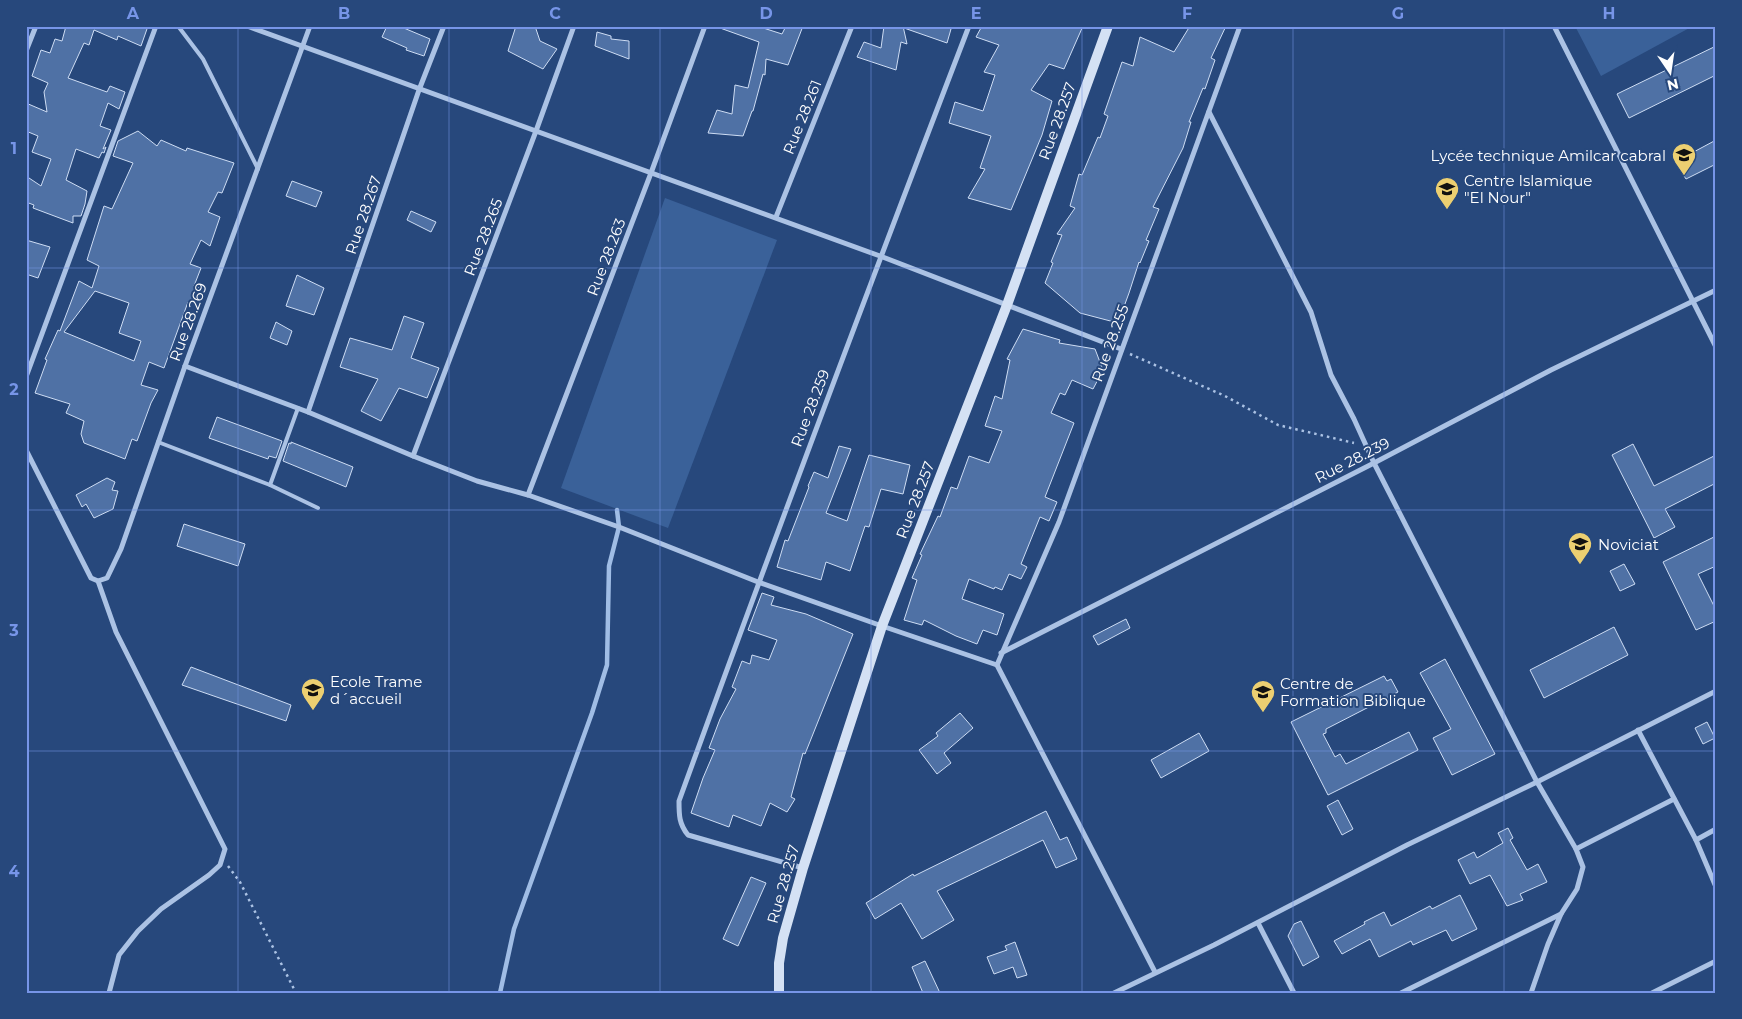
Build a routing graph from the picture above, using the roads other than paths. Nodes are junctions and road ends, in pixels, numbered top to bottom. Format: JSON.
{"nodes":[{"id":1,"x":36,"y":26,"type":"edge"},
{"id":2,"x":156,"y":26,"type":"edge"},
{"id":3,"x":178,"y":26,"type":"edge"},
{"id":4,"x":247,"y":26,"type":"edge"},
{"id":5,"x":310,"y":26,"type":"edge"},
{"id":6,"x":444,"y":26,"type":"edge"},
{"id":7,"x":574,"y":26,"type":"edge"},
{"id":8,"x":705,"y":26,"type":"edge"},
{"id":9,"x":852,"y":26,"type":"edge"},
{"id":10,"x":969,"y":26,"type":"edge"},
{"id":11,"x":1108,"y":26,"type":"edge"},
{"id":12,"x":1240,"y":26,"type":"edge"},
{"id":13,"x":1554,"y":26,"type":"edge"},
{"id":14,"x":303,"y":47,"type":"junction"},
{"id":15,"x":26,"y":51,"type":"edge"},
{"id":16,"x":419,"y":90,"type":"junction"},
{"id":17,"x":1209,"y":112,"type":"junction"},
{"id":18,"x":536,"y":131,"type":"junction"},
{"id":19,"x":258,"y":169,"type":"junction"},
{"id":20,"x":651,"y":173,"type":"junction"},
{"id":21,"x":776,"y":217,"type":"junction"},
{"id":22,"x":880,"y":256,"type":"junction"},
{"id":23,"x":1716,"y":290,"type":"edge"},
{"id":24,"x":1693,"y":302,"type":"junction"},
{"id":25,"x":1007,"y":305,"type":"junction"},
{"id":26,"x":1716,"y":348,"type":"edge"},
{"id":27,"x":1121,"y":350,"type":"junction"},
{"id":28,"x":185,"y":366,"type":"junction"},
{"id":29,"x":26,"y":377,"type":"edge"},
{"id":30,"x":298,"y":408,"type":"junction"},
{"id":31,"x":308,"y":412,"type":"junction"},
{"id":32,"x":158,"y":442,"type":"junction"},
{"id":33,"x":26,"y":450,"type":"edge"},
{"id":34,"x":413,"y":456,"type":"junction"},
{"id":35,"x":1374,"y":463,"type":"junction"},
{"id":36,"x":270,"y":485,"type":"junction"},
{"id":37,"x":528,"y":495,"type":"junction"},
{"id":38,"x":318,"y":508,"type":"dead end"},
{"id":39,"x":98,"y":581,"type":"junction"},
{"id":40,"x":758,"y":582,"type":"junction"},
{"id":41,"x":882,"y":626,"type":"junction"},
{"id":42,"x":1001,"y":653,"type":"junction"},
{"id":43,"x":997,"y":665,"type":"junction"},
{"id":44,"x":1716,"y":691,"type":"edge"},
{"id":45,"x":1638,"y":730,"type":"junction"},
{"id":46,"x":1537,"y":782,"type":"junction"},
{"id":47,"x":1674,"y":800,"type":"junction"},
{"id":48,"x":1716,"y":829,"type":"edge"},
{"id":49,"x":1696,"y":840,"type":"junction"},
{"id":50,"x":1576,"y":849,"type":"junction"},
{"id":51,"x":802,"y":868,"type":"junction"},
{"id":52,"x":1716,"y":887,"type":"edge"},
{"id":53,"x":1561,"y":914,"type":"junction"},
{"id":54,"x":1258,"y":922,"type":"junction"},
{"id":55,"x":1716,"y":961,"type":"edge"},
{"id":56,"x":1156,"y":972,"type":"junction"},
{"id":57,"x":109,"y":993,"type":"edge"},
{"id":58,"x":779,"y":993,"type":"edge"},
{"id":59,"x":1114,"y":993,"type":"edge"},
{"id":60,"x":1294,"y":993,"type":"edge"},
{"id":61,"x":1401,"y":993,"type":"edge"},
{"id":62,"x":1531,"y":993,"type":"edge"},
{"id":63,"x":1652,"y":993,"type":"edge"}],
"edges":[{"from":1,"to":15,"type":"street"},
{"from":2,"to":29,"type":"street"},
{"from":3,"to":19,"type":"lane"},
{"from":4,"to":14,"type":"street"},
{"from":5,"to":14,"type":"street","name":"Rue 28.269"},
{"from":6,"to":16,"type":"street","name":"Rue 28.267"},
{"from":7,"to":18,"type":"street","name":"Rue 28.265"},
{"from":8,"to":20,"type":"street","name":"Rue 28.263"},
{"from":9,"to":21,"type":"street","name":"Rue 28.261"},
{"from":10,"to":22,"type":"street","name":"Rue 28.259"},
{"from":11,"to":25,"type":"street","name":"Rue 28.257"},
{"from":12,"to":17,"type":"street","name":"Rue 28.255"},
{"from":13,"to":24,"type":"street"},
{"from":14,"to":16,"type":"street"},
{"from":14,"to":19,"type":"street","name":"Rue 28.269"},
{"from":16,"to":18,"type":"street"},
{"from":16,"to":31,"type":"street","name":"Rue 28.267"},
{"from":17,"to":27,"type":"street","name":"Rue 28.255"},
{"from":17,"to":35,"type":"street"},
{"from":18,"to":20,"type":"street"},
{"from":18,"to":34,"type":"street","name":"Rue 28.265"},
{"from":19,"to":28,"type":"street","name":"Rue 28.269"},
{"from":20,"to":21,"type":"street"},
{"from":20,"to":37,"type":"street","name":"Rue 28.263"},
{"from":21,"to":22,"type":"street"},
{"from":22,"to":25,"type":"street"},
{"from":22,"to":40,"type":"street","name":"Rue 28.259"},
{"from":23,"to":24,"type":"street","name":"Rue 28.239"},
{"from":24,"to":26,"type":"street"},
{"from":24,"to":35,"type":"street","name":"Rue 28.239"},
{"from":25,"to":27,"type":"street"},
{"from":25,"to":41,"type":"street","name":"Rue 28.257"},
{"from":27,"to":42,"type":"street","name":"Rue 28.255"},
{"from":28,"to":30,"type":"street"},
{"from":28,"to":32,"type":"street","name":"Rue 28.269"},
{"from":30,"to":31,"type":"street"},
{"from":30,"to":36,"type":"lane"},
{"from":31,"to":34,"type":"street"},
{"from":32,"to":36,"type":"lane"},
{"from":32,"to":39,"type":"street","name":"Rue 28.269"},
{"from":33,"to":39,"type":"street"},
{"from":34,"to":37,"type":"street"},
{"from":35,"to":42,"type":"street","name":"Rue 28.239"},
{"from":35,"to":46,"type":"street"},
{"from":36,"to":38,"type":"lane"},
{"from":37,"to":40,"type":"street"},
{"from":39,"to":57,"type":"street"},
{"from":40,"to":41,"type":"street"},
{"from":40,"to":51,"type":"street","name":"Rue 28.259"},
{"from":41,"to":43,"type":"street"},
{"from":41,"to":51,"type":"street","name":"Rue 28.257"},
{"from":42,"to":43,"type":"street","name":"Rue 28.255"},
{"from":43,"to":56,"type":"street"},
{"from":44,"to":45,"type":"street"},
{"from":45,"to":46,"type":"street"},
{"from":45,"to":47,"type":"street"},
{"from":46,"to":50,"type":"street"},
{"from":46,"to":54,"type":"street"},
{"from":47,"to":49,"type":"street"},
{"from":47,"to":50,"type":"street"},
{"from":48,"to":49,"type":"street"},
{"from":49,"to":52,"type":"street"},
{"from":50,"to":53,"type":"street"},
{"from":51,"to":58,"type":"street","name":"Rue 28.257"},
{"from":53,"to":61,"type":"street"},
{"from":53,"to":62,"type":"street"},
{"from":54,"to":56,"type":"street"},
{"from":54,"to":60,"type":"street"},
{"from":55,"to":63,"type":"street"},
{"from":56,"to":59,"type":"street"}]}
